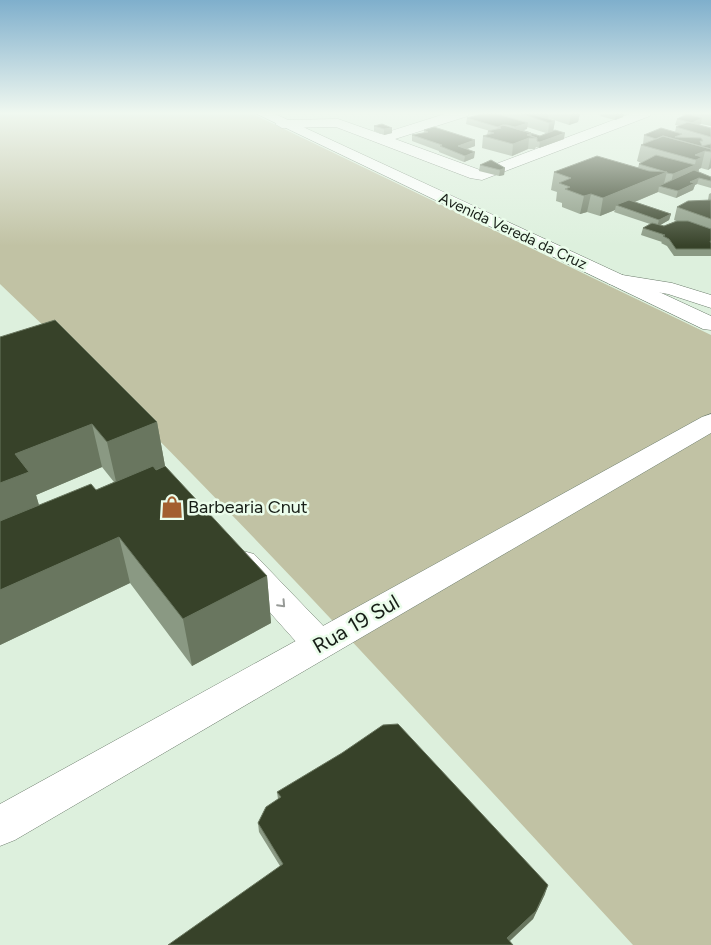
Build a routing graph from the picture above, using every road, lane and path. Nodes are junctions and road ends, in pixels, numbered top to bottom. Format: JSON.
{"nodes":[{"id":1,"x":353,"y":157,"type":"edge"},
{"id":2,"x":426,"y":157,"type":"edge"},
{"id":3,"x":529,"y":157,"type":"edge"},
{"id":4,"x":616,"y":280,"type":"junction"},
{"id":5,"x":711,"y":302,"type":"edge"},
{"id":6,"x":711,"y":324,"type":"edge"},
{"id":7,"x":711,"y":422,"type":"edge"},
{"id":8,"x":225,"y":543,"type":"edge"},
{"id":9,"x":319,"y":644,"type":"junction"},
{"id":10,"x":0,"y":826,"type":"edge"}],
"edges":[{"from":1,"to":4,"type":"street","name":"Avenida Vereda da Cruz"},
{"from":2,"to":3,"type":"street"},
{"from":4,"to":5,"type":"street"},
{"from":4,"to":6,"type":"street","name":"Avenida Vereda da Cruz"},
{"from":7,"to":9,"type":"street","name":"Rua 19 Sul"},
{"from":8,"to":9,"type":"street","one_way":true},
{"from":9,"to":10,"type":"street","name":"Rua 19 Sul"}]}
